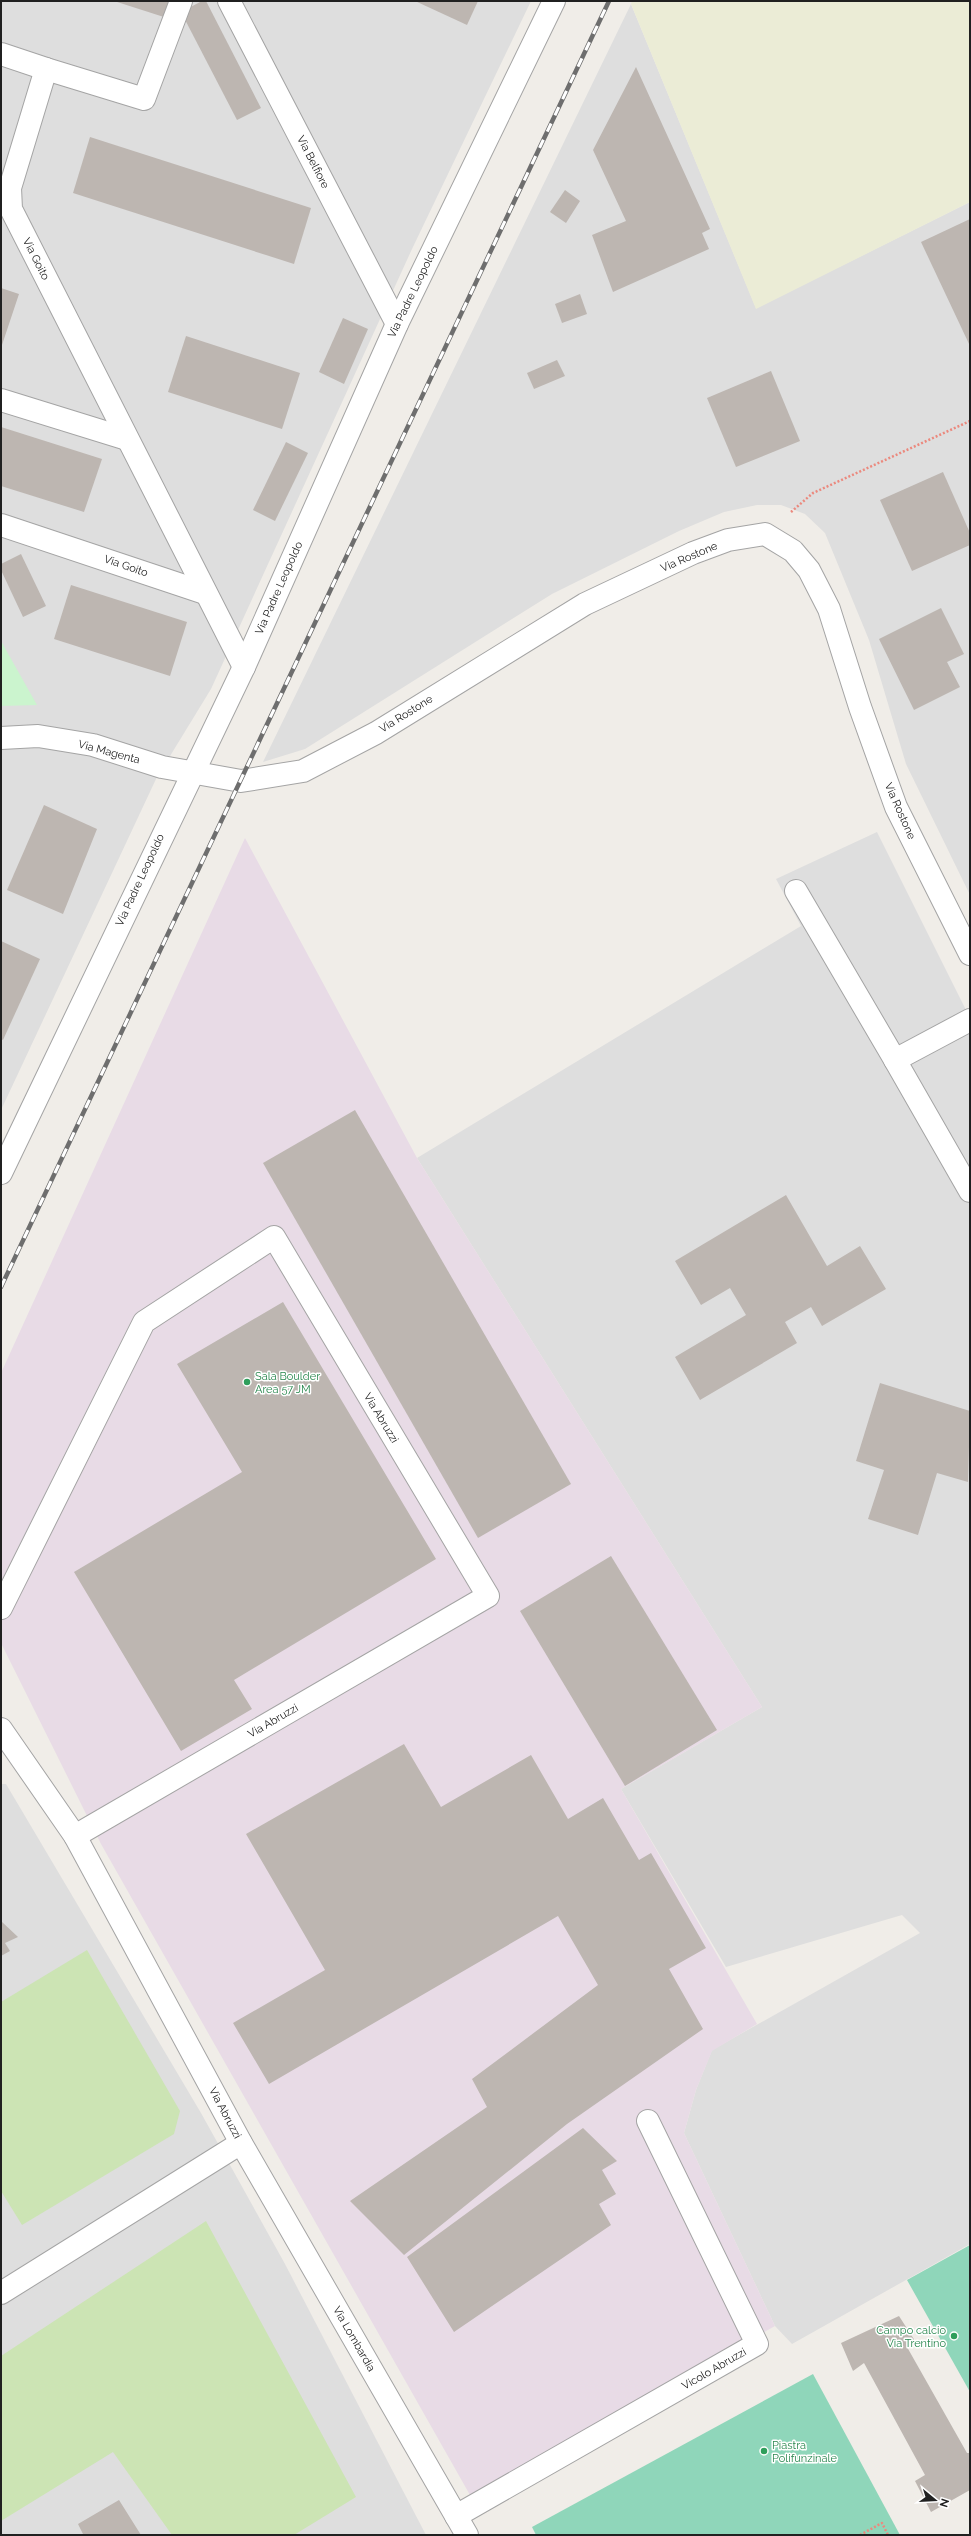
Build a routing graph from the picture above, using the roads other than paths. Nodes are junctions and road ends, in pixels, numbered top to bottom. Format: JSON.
{"nodes":[{"id":1,"x":181,"y":1,"type":"edge"},
{"id":2,"x":229,"y":1,"type":"edge"},
{"id":3,"x":554,"y":1,"type":"edge"},
{"id":4,"x":1,"y":54,"type":"edge"},
{"id":5,"x":46,"y":68,"type":"junction"},
{"id":6,"x":397,"y":324,"type":"junction"},
{"id":7,"x":1,"y":400,"type":"edge"},
{"id":8,"x":126,"y":439,"type":"junction"},
{"id":9,"x":1,"y":525,"type":"edge"},
{"id":10,"x":204,"y":593,"type":"junction"},
{"id":11,"x":244,"y":667,"type":"junction"},
{"id":12,"x":1,"y":738,"type":"edge"},
{"id":13,"x":191,"y":773,"type":"junction"},
{"id":14,"x":796,"y":891,"type":"dead end"},
{"id":15,"x":970,"y":954,"type":"edge"},
{"id":16,"x":970,"y":1020,"type":"edge"},
{"id":17,"x":895,"y":1060,"type":"junction"},
{"id":18,"x":1,"y":1173,"type":"edge"},
{"id":19,"x":970,"y":1190,"type":"edge"},
{"id":20,"x":1,"y":1608,"type":"edge"},
{"id":21,"x":1,"y":1729,"type":"edge"},
{"id":22,"x":75,"y":1836,"type":"junction"},
{"id":23,"x":648,"y":2121,"type":"dead end"},
{"id":24,"x":241,"y":2143,"type":"junction"},
{"id":25,"x":1,"y":2293,"type":"edge"},
{"id":26,"x":456,"y":2516,"type":"junction"},
{"id":27,"x":467,"y":2535,"type":"edge"}],
"edges":[{"from":1,"to":5,"type":"street"},
{"from":2,"to":6,"type":"street","name":"Via Belfiore"},
{"from":3,"to":6,"type":"street","name":"Via Padre Leopoldo"},
{"from":4,"to":5,"type":"street"},
{"from":5,"to":8,"type":"street","name":"Via Goito"},
{"from":6,"to":11,"type":"street","name":"Via Padre Leopoldo"},
{"from":7,"to":8,"type":"street"},
{"from":8,"to":10,"type":"street","name":"Via Goito"},
{"from":9,"to":10,"type":"street","name":"Via Goito"},
{"from":10,"to":11,"type":"street","name":"Via Goito"},
{"from":11,"to":13,"type":"street","name":"Via Padre Leopoldo"},
{"from":12,"to":13,"type":"street","name":"Via Magenta"},
{"from":13,"to":15,"type":"street","name":"Via Rostone"},
{"from":13,"to":18,"type":"street","name":"Via Padre Leopoldo"},
{"from":14,"to":17,"type":"street"},
{"from":16,"to":17,"type":"street"},
{"from":17,"to":19,"type":"street"},
{"from":20,"to":22,"type":"street","name":"Via Abruzzi"},
{"from":21,"to":22,"type":"street","name":"Via Abruzzi"},
{"from":22,"to":24,"type":"street","name":"Via Abruzzi"},
{"from":23,"to":26,"type":"street","name":"Vicolo Abruzzi"},
{"from":24,"to":25,"type":"street","name":"Via Abruzzi"},
{"from":24,"to":26,"type":"street","name":"Via Lombardia"},
{"from":26,"to":27,"type":"street","name":"Via Lombardia"}]}
